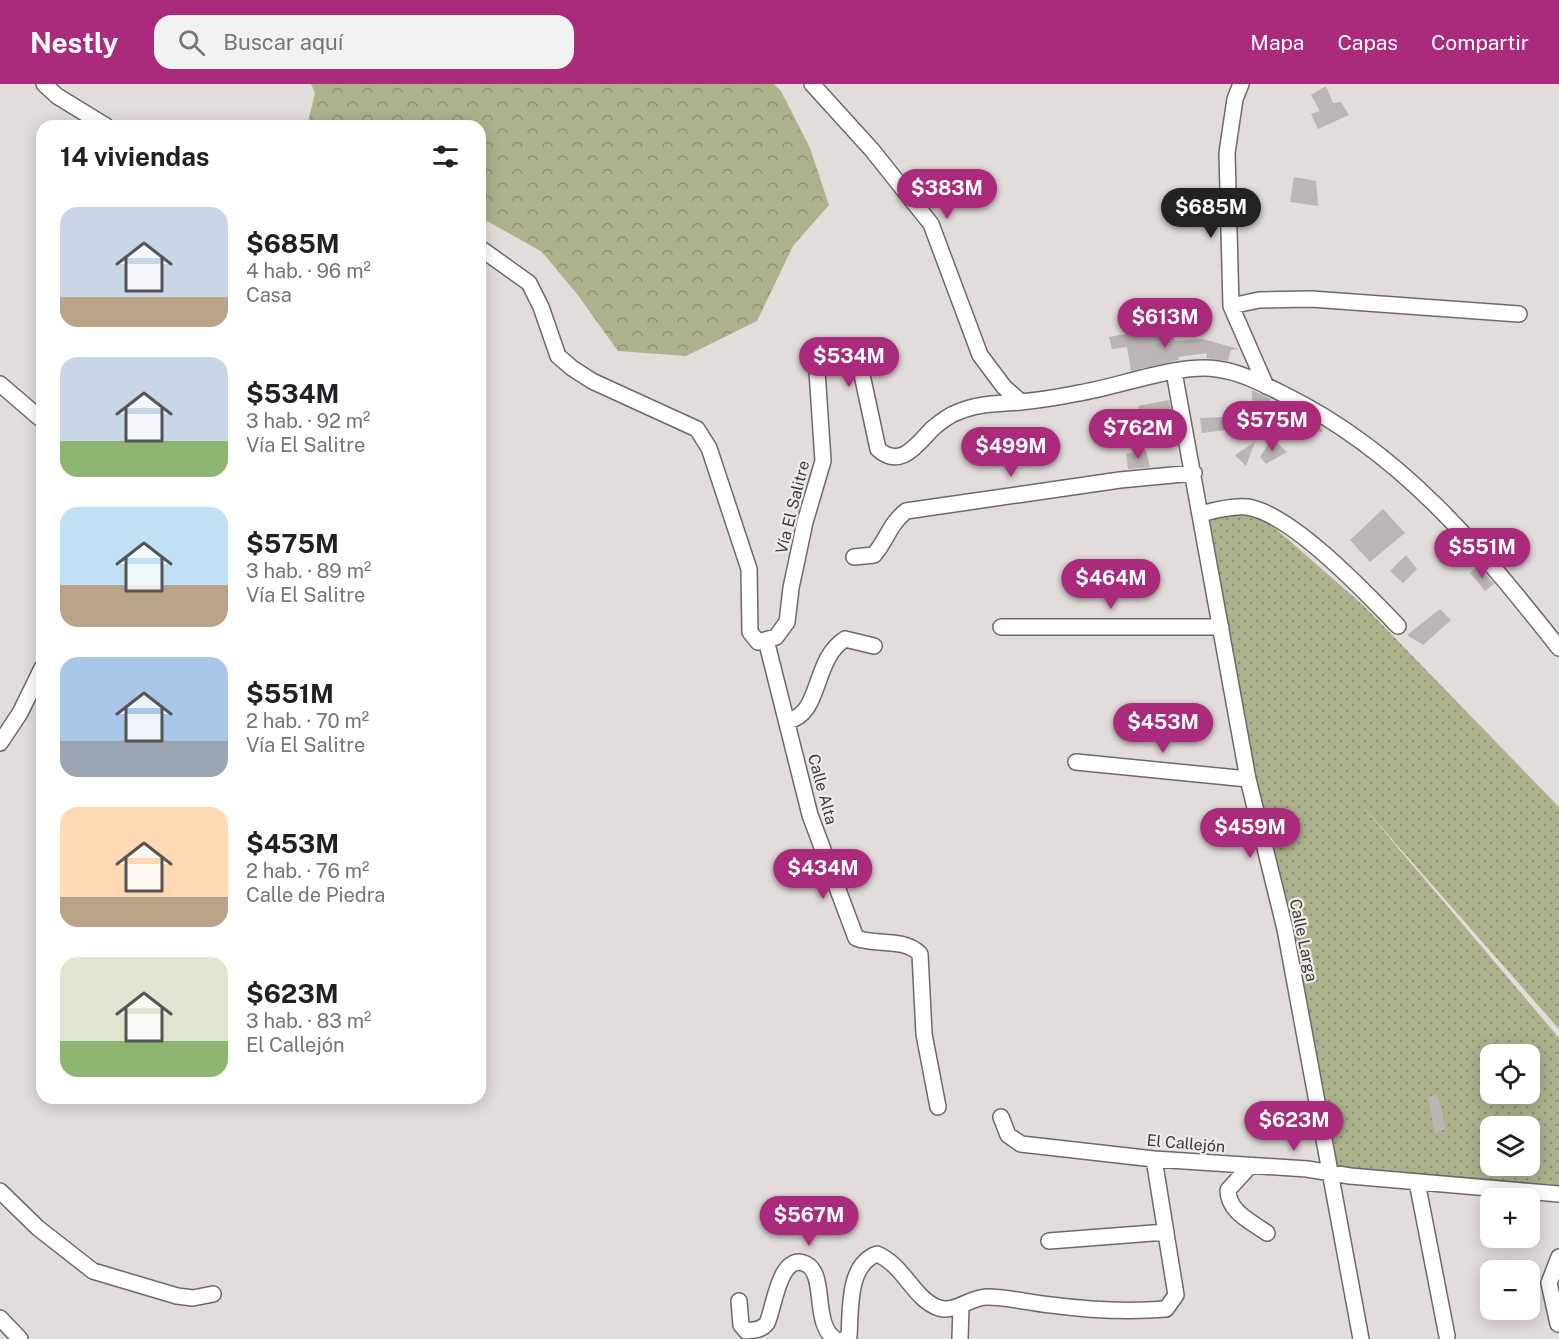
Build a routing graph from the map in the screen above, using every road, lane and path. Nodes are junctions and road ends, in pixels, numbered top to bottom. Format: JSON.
{"nodes":[{"id":1,"x":45,"y":84,"type":"edge"},
{"id":2,"x":812,"y":84,"type":"edge"},
{"id":3,"x":1241,"y":84,"type":"edge"},
{"id":4,"x":95,"y":120,"type":"edge"},
{"id":5,"x":486,"y":252,"type":"edge"},
{"id":6,"x":1231,"y":306,"type":"junction"},
{"id":7,"x":1519,"y":314,"type":"dead end"},
{"id":8,"x":1174,"y":372,"type":"junction"},
{"id":9,"x":0,"y":384,"type":"edge"},
{"id":10,"x":1266,"y":386,"type":"junction"},
{"id":11,"x":1021,"y":402,"type":"junction"},
{"id":12,"x":36,"y":415,"type":"edge"},
{"id":13,"x":1194,"y":473,"type":"junction"},
{"id":14,"x":1202,"y":514,"type":"junction"},
{"id":15,"x":854,"y":557,"type":"dead end"},
{"id":16,"x":1398,"y":626,"type":"dead end"},
{"id":17,"x":1001,"y":627,"type":"dead end"},
{"id":18,"x":1221,"y":627,"type":"junction"},
{"id":19,"x":766,"y":640,"type":"junction"},
{"id":20,"x":874,"y":646,"type":"dead end"},
{"id":21,"x":1559,"y":648,"type":"edge"},
{"id":22,"x":36,"y":680,"type":"edge"},
{"id":23,"x":787,"y":721,"type":"junction"},
{"id":24,"x":0,"y":743,"type":"edge"},
{"id":25,"x":1076,"y":762,"type":"dead end"},
{"id":26,"x":1248,"y":779,"type":"junction"},
{"id":27,"x":938,"y":1107,"type":"dead end"},
{"id":28,"x":1001,"y":1117,"type":"dead end"},
{"id":29,"x":1154,"y":1159,"type":"junction"},
{"id":30,"x":1250,"y":1166,"type":"junction"},
{"id":31,"x":1331,"y":1173,"type":"junction"},
{"id":32,"x":1417,"y":1182,"type":"junction"},
{"id":33,"x":0,"y":1191,"type":"edge"},
{"id":34,"x":1559,"y":1194,"type":"edge"},
{"id":35,"x":1166,"y":1232,"type":"junction"},
{"id":36,"x":1267,"y":1233,"type":"dead end"},
{"id":37,"x":1048,"y":1241,"type":"dead end"},
{"id":38,"x":1559,"y":1257,"type":"edge"},
{"id":39,"x":213,"y":1294,"type":"dead end"},
{"id":40,"x":739,"y":1301,"type":"dead end"},
{"id":41,"x":961,"y":1306,"type":"junction"},
{"id":42,"x":0,"y":1318,"type":"edge"},
{"id":43,"x":1558,"y":1324,"type":"edge"},
{"id":44,"x":1447,"y":1336,"type":"dead end"},
{"id":45,"x":20,"y":1339,"type":"edge"},
{"id":46,"x":835,"y":1339,"type":"edge"},
{"id":47,"x":845,"y":1339,"type":"edge"},
{"id":48,"x":960,"y":1339,"type":"edge"},
{"id":49,"x":1361,"y":1339,"type":"edge"}],
"edges":[{"from":1,"to":4,"type":"street"},
{"from":2,"to":11,"type":"street"},
{"from":3,"to":6,"type":"street"},
{"from":5,"to":19,"type":"street"},
{"from":6,"to":7,"type":"street"},
{"from":6,"to":10,"type":"street"},
{"from":8,"to":10,"type":"street","name":"Vía El Salitre"},
{"from":8,"to":11,"type":"street","name":"Vía El Salitre"},
{"from":8,"to":13,"type":"street","name":"Calle Larga"},
{"from":9,"to":12,"type":"street"},
{"from":10,"to":21,"type":"street","name":"Vía El Salitre"},
{"from":11,"to":19,"type":"street","name":"Vía El Salitre"},
{"from":13,"to":14,"type":"street","name":"Calle Larga"},
{"from":13,"to":15,"type":"street"},
{"from":14,"to":16,"type":"street"},
{"from":14,"to":18,"type":"street","name":"Calle Larga"},
{"from":17,"to":18,"type":"street"},
{"from":18,"to":26,"type":"street","name":"Calle Larga"},
{"from":19,"to":23,"type":"street","name":"Calle Alta"},
{"from":20,"to":23,"type":"street"},
{"from":22,"to":24,"type":"street"},
{"from":23,"to":27,"type":"street","name":"Calle Alta"},
{"from":25,"to":26,"type":"street"},
{"from":26,"to":31,"type":"street","name":"Calle Larga"},
{"from":28,"to":29,"type":"street","name":"El Callejón"},
{"from":29,"to":30,"type":"street","name":"El Callejón"},
{"from":29,"to":35,"type":"street"},
{"from":30,"to":31,"type":"street","name":"El Callejón"},
{"from":30,"to":36,"type":"street"},
{"from":31,"to":32,"type":"street","name":"El Callejón"},
{"from":31,"to":49,"type":"street","name":"Calle Larga"},
{"from":32,"to":34,"type":"street","name":"El Callejón"},
{"from":32,"to":44,"type":"street"},
{"from":33,"to":39,"type":"street"},
{"from":35,"to":37,"type":"street"},
{"from":35,"to":41,"type":"street"},
{"from":38,"to":43,"type":"street"},
{"from":40,"to":46,"type":"street"},
{"from":41,"to":47,"type":"street"},
{"from":41,"to":48,"type":"street"},
{"from":42,"to":45,"type":"street"}]}
